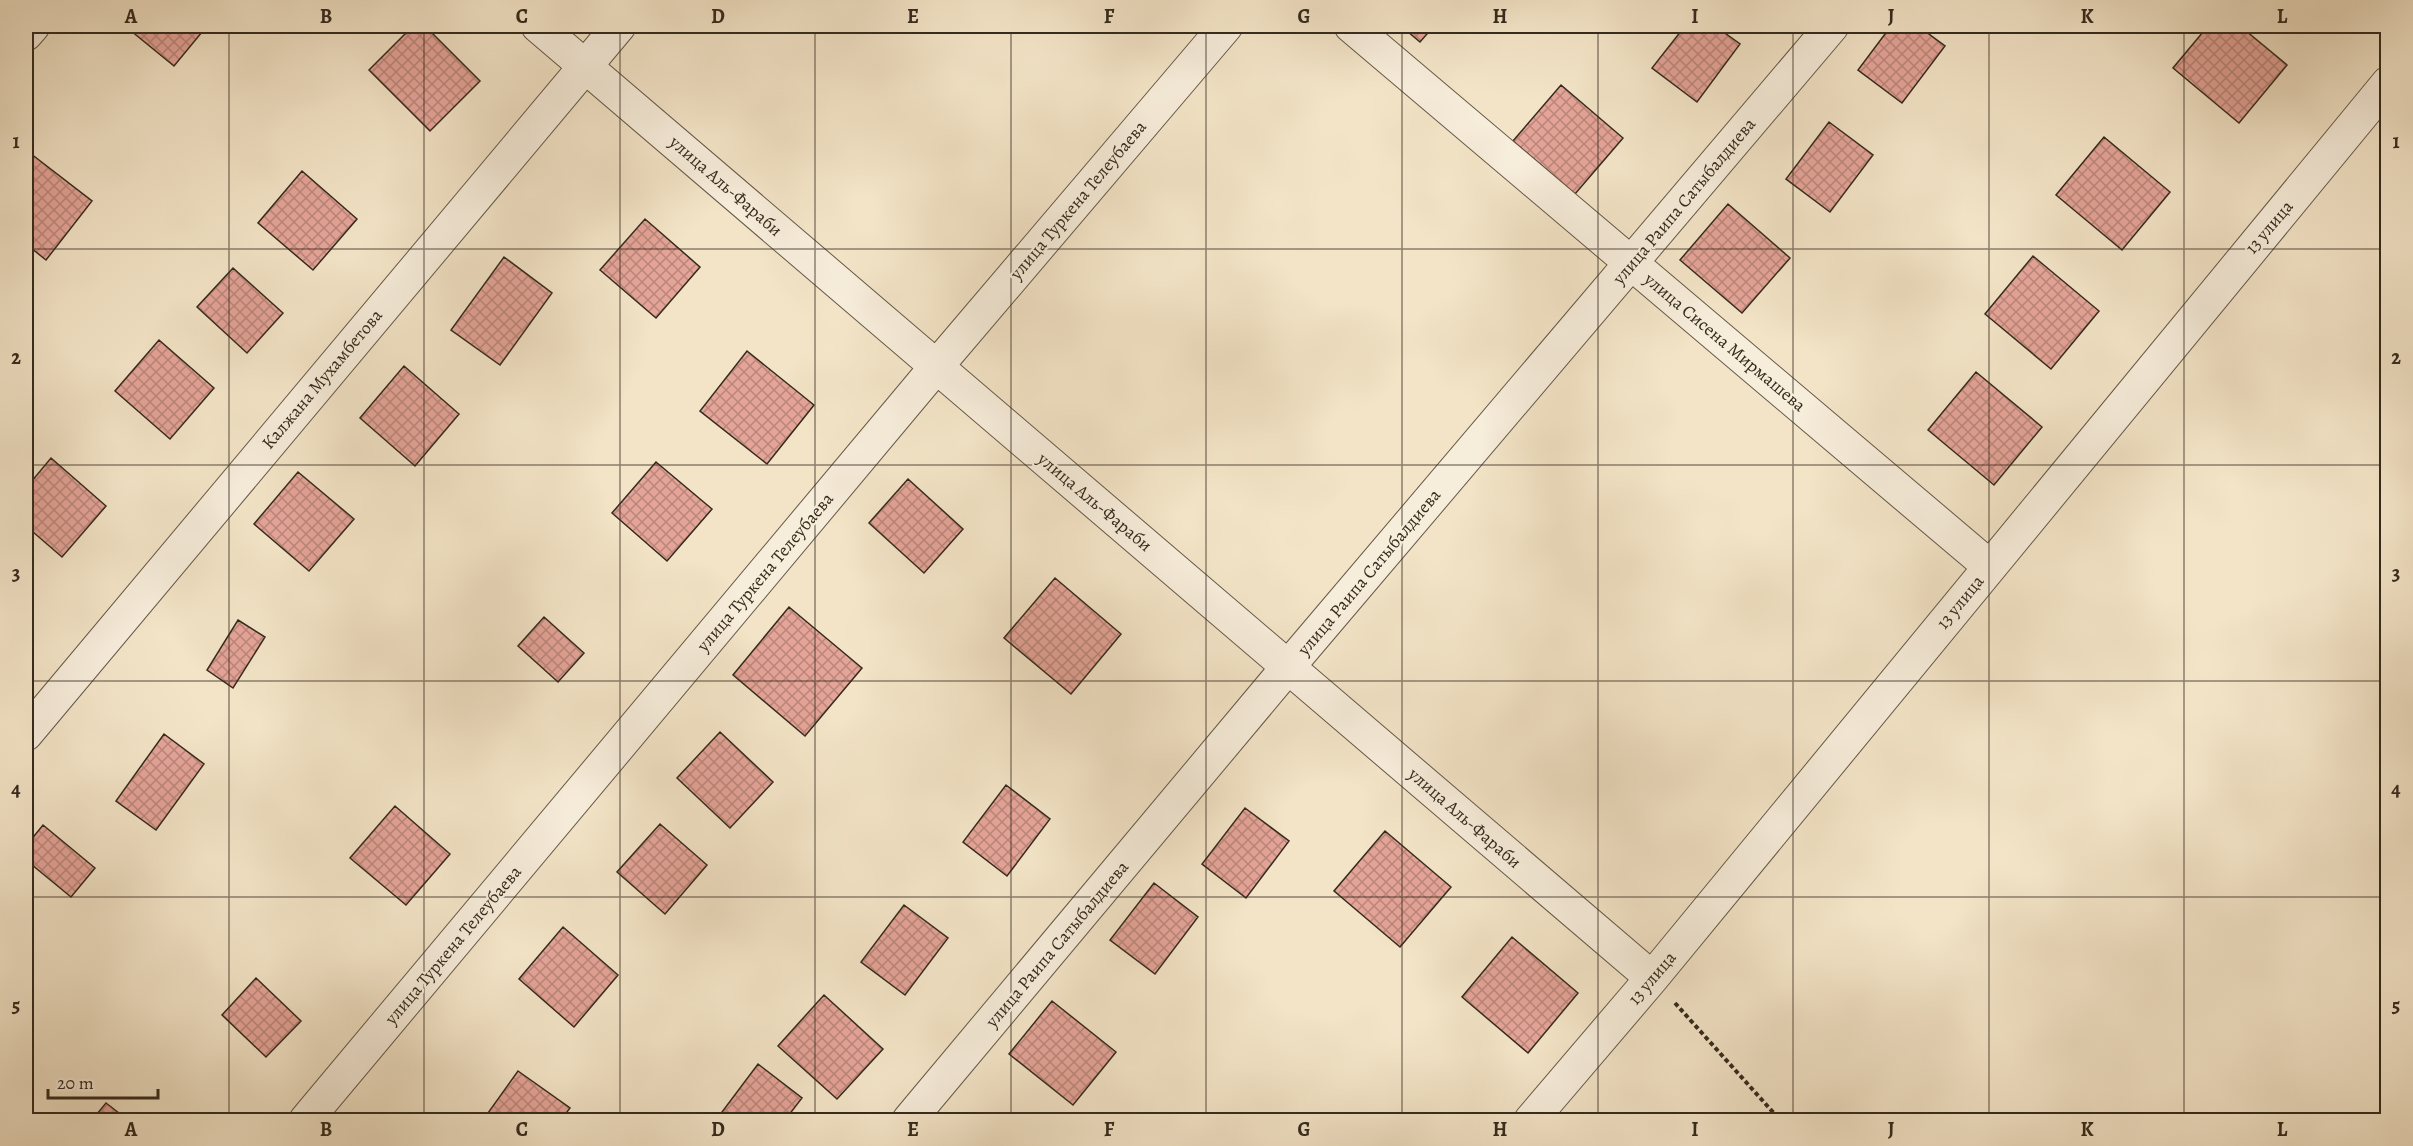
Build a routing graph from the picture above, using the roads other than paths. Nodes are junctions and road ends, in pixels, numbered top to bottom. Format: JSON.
{"nodes":[{"id":1,"x":33,"y":26,"type":"edge"},
{"id":2,"x":538,"y":26,"type":"edge"},
{"id":3,"x":619,"y":26,"type":"edge"},
{"id":4,"x":1226,"y":26,"type":"edge"},
{"id":5,"x":1351,"y":26,"type":"edge"},
{"id":6,"x":1832,"y":26,"type":"edge"},
{"id":7,"x":26,"y":34,"type":"edge"},
{"id":8,"x":585,"y":66,"type":"junction"},
{"id":9,"x":2388,"y":83,"type":"edge"},
{"id":10,"x":1631,"y":263,"type":"junction"},
{"id":11,"x":936,"y":366,"type":"junction"},
{"id":12,"x":1989,"y":566,"type":"junction"},
{"id":13,"x":1288,"y":667,"type":"junction"},
{"id":14,"x":26,"y":734,"type":"edge"},
{"id":15,"x":1652,"y":978,"type":"junction"},
{"id":16,"x":306,"y":1120,"type":"edge"},
{"id":17,"x":909,"y":1120,"type":"edge"},
{"id":18,"x":1531,"y":1120,"type":"edge"}],
"edges":[{"from":1,"to":7,"type":"street"},
{"from":2,"to":8,"type":"street","name":"улица Аль-Фараби"},
{"from":3,"to":8,"type":"street","name":"Калжана Мухамбетова"},
{"from":4,"to":11,"type":"street","name":"улица Туркена Телеубаева"},
{"from":5,"to":10,"type":"street","name":"улица Сисена Мирмашева"},
{"from":6,"to":10,"type":"street","name":"улица Раипа Сатыбалдиева"},
{"from":8,"to":11,"type":"street","name":"улица Аль-Фараби"},
{"from":8,"to":14,"type":"street","name":"Калжана Мухамбетова"},
{"from":9,"to":12,"type":"street","name":"13 улица"},
{"from":10,"to":12,"type":"street","name":"улица Сисена Мирмашева"},
{"from":10,"to":13,"type":"street","name":"улица Раипа Сатыбалдиева"},
{"from":11,"to":13,"type":"street","name":"улица Аль-Фараби"},
{"from":11,"to":16,"type":"street","name":"улица Туркена Телеубаева"},
{"from":12,"to":15,"type":"street","name":"13 улица"},
{"from":13,"to":15,"type":"street","name":"улица Аль-Фараби"},
{"from":13,"to":17,"type":"street","name":"улица Раипа Сатыбалдиева"},
{"from":15,"to":18,"type":"street","name":"13 улица"}]}
